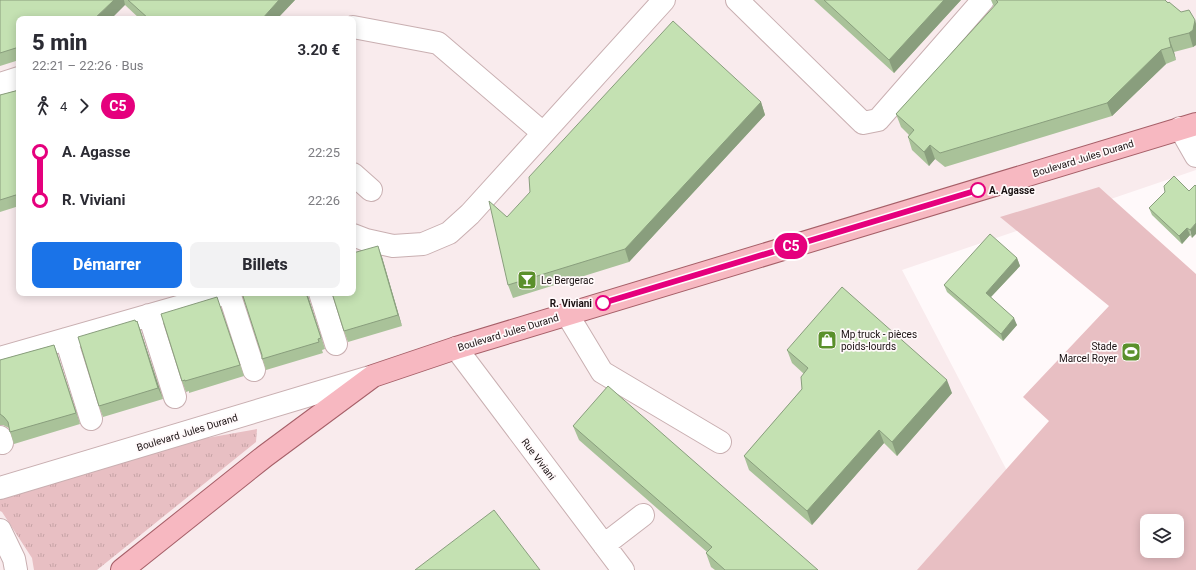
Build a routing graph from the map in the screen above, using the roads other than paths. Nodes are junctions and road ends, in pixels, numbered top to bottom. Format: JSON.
{"nodes":[{"id":1,"x":664,"y":0,"type":"edge"},
{"id":2,"x":737,"y":0,"type":"edge"},
{"id":3,"x":983,"y":0,"type":"edge"},
{"id":4,"x":356,"y":28,"type":"edge"},
{"id":5,"x":16,"y":79,"type":"edge"},
{"id":6,"x":0,"y":84,"type":"edge"},
{"id":7,"x":1188,"y":126,"type":"edge"},
{"id":8,"x":543,"y":133,"type":"junction"},
{"id":9,"x":1196,"y":156,"type":"edge"},
{"id":10,"x":356,"y":177,"type":"edge"},
{"id":11,"x":371,"y":190,"type":"dead end"},
{"id":12,"x":356,"y":236,"type":"edge"},
{"id":13,"x":217,"y":296,"type":"edge"},
{"id":14,"x":229,"y":296,"type":"edge"},
{"id":15,"x":321,"y":296,"type":"edge"},
{"id":16,"x":567,"y":314,"type":"junction"},
{"id":17,"x":149,"y":315,"type":"junction"},
{"id":18,"x":66,"y":339,"type":"junction"},
{"id":19,"x":336,"y":344,"type":"dead end"},
{"id":20,"x":456,"y":348,"type":"junction"},
{"id":21,"x":0,"y":358,"type":"edge"},
{"id":22,"x":254,"y":370,"type":"dead end"},
{"id":23,"x":373,"y":376,"type":"junction"},
{"id":24,"x":175,"y":397,"type":"dead end"},
{"id":25,"x":91,"y":419,"type":"dead end"},
{"id":26,"x":720,"y":442,"type":"dead end"},
{"id":27,"x":0,"y":488,"type":"edge"},
{"id":28,"x":643,"y":515,"type":"dead end"},
{"id":29,"x":0,"y":530,"type":"edge"},
{"id":30,"x":604,"y":545,"type":"junction"},
{"id":31,"x":16,"y":570,"type":"edge"},
{"id":32,"x":122,"y":570,"type":"edge"},
{"id":33,"x":623,"y":570,"type":"edge"}],
"edges":[{"from":1,"to":8,"type":"street"},
{"from":2,"to":3,"type":"street"},
{"from":4,"to":8,"type":"street"},
{"from":5,"to":6,"type":"street"},
{"from":7,"to":9,"type":"street"},
{"from":7,"to":16,"type":"main road","name":"Boulevard Jules Durand"},
{"from":8,"to":12,"type":"street"},
{"from":10,"to":11,"type":"street"},
{"from":13,"to":17,"type":"street"},
{"from":14,"to":22,"type":"street"},
{"from":15,"to":19,"type":"street"},
{"from":16,"to":20,"type":"main road","name":"Boulevard Jules Durand"},
{"from":16,"to":26,"type":"street"},
{"from":17,"to":18,"type":"street"},
{"from":17,"to":24,"type":"street"},
{"from":18,"to":21,"type":"street"},
{"from":18,"to":25,"type":"street"},
{"from":20,"to":23,"type":"main road","name":"Boulevard Jules Durand"},
{"from":20,"to":30,"type":"street","name":"Rue Viviani"},
{"from":23,"to":27,"type":"street","name":"Boulevard Jules Durand"},
{"from":23,"to":32,"type":"main road","name":"Boulevard Jules Durand"},
{"from":28,"to":30,"type":"street"},
{"from":29,"to":31,"type":"street"},
{"from":30,"to":33,"type":"street","name":"Rue Viviani"}]}
